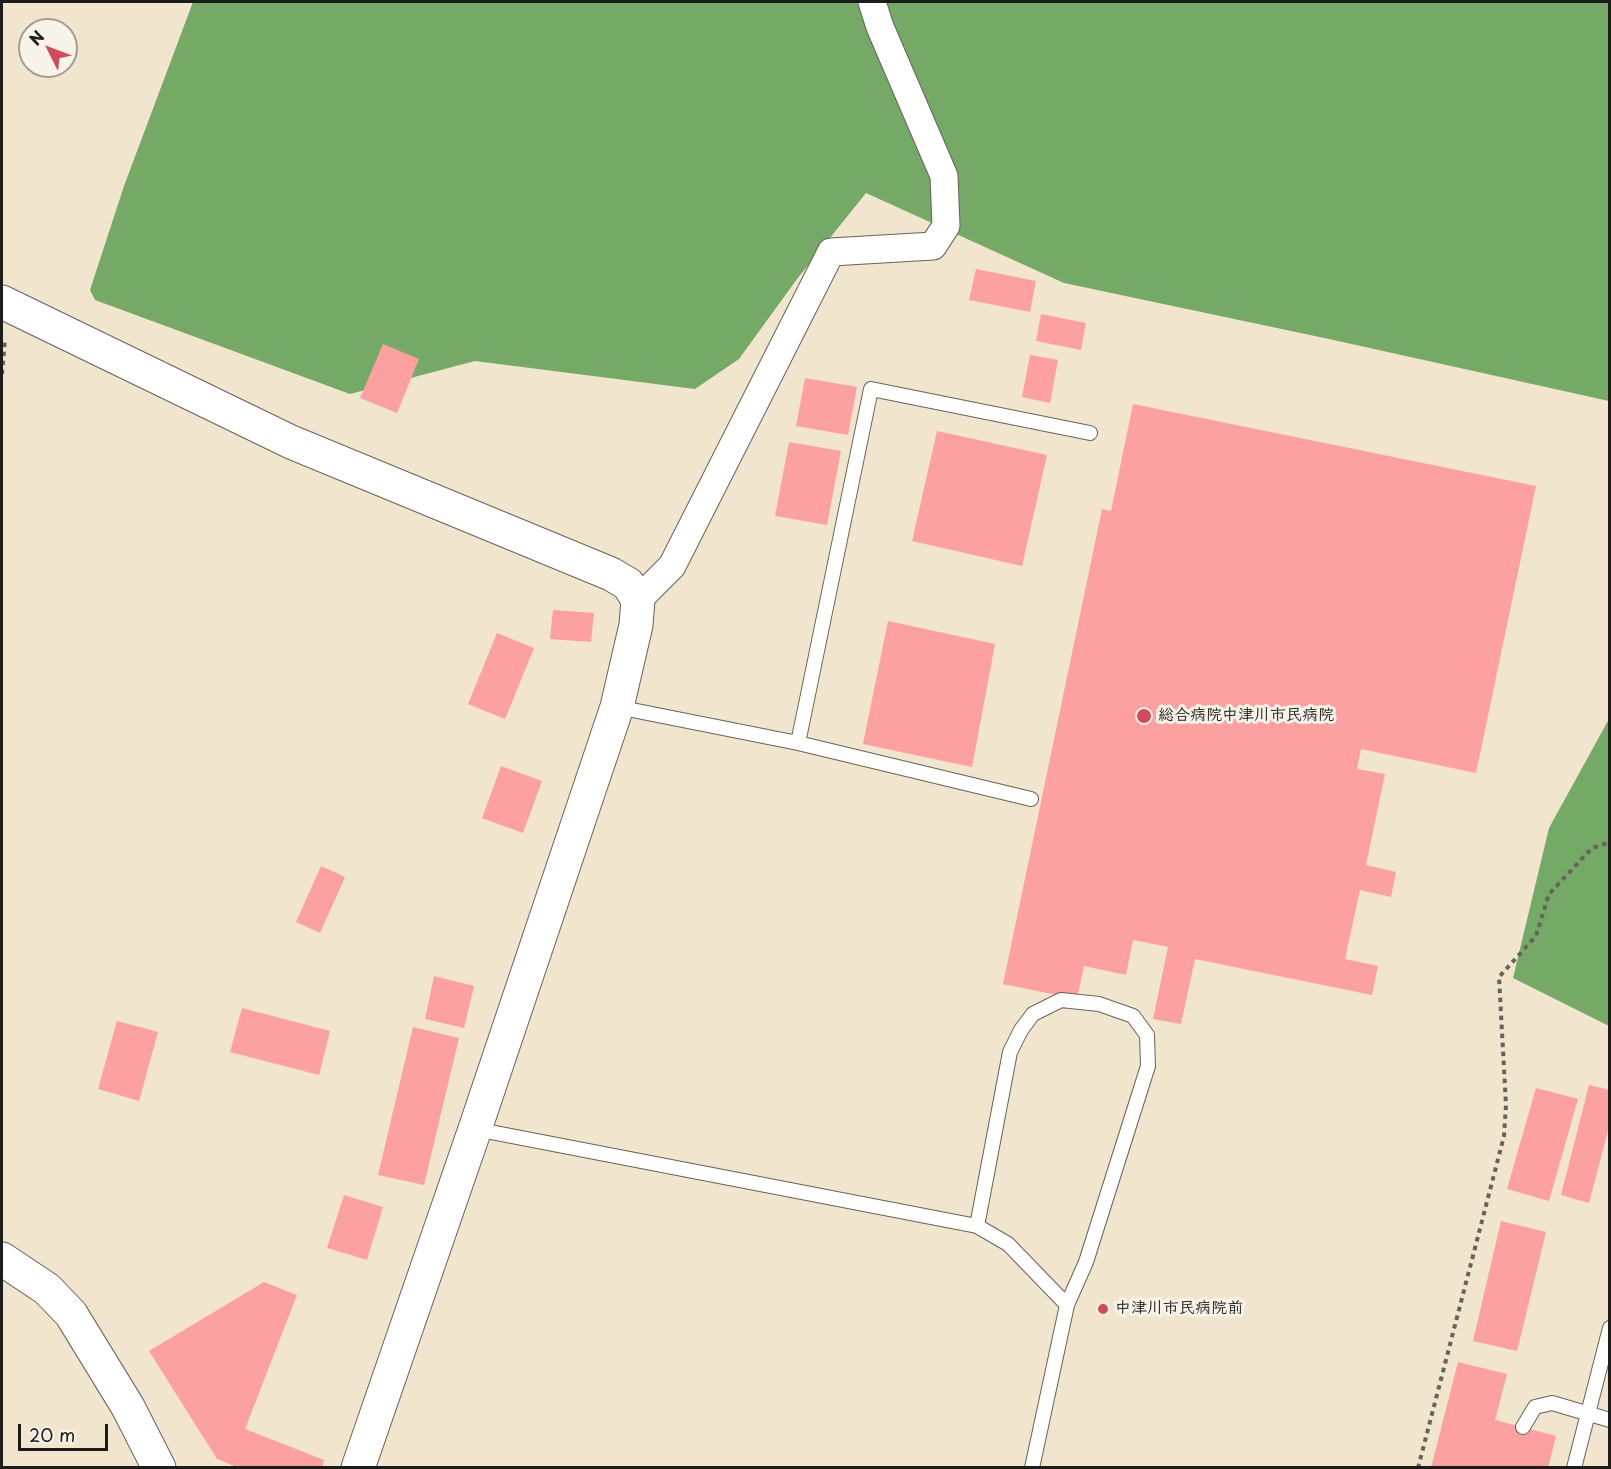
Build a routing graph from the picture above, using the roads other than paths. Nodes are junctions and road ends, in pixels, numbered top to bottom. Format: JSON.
{"nodes":[{"id":1,"x":873,"y":2,"type":"edge"},
{"id":2,"x":3,"y":318,"type":"edge"},
{"id":3,"x":1090,"y":434,"type":"dead end"},
{"id":4,"x":638,"y":600,"type":"junction"},
{"id":5,"x":617,"y":707,"type":"junction"},
{"id":6,"x":798,"y":743,"type":"junction"},
{"id":7,"x":1031,"y":799,"type":"dead end"},
{"id":8,"x":475,"y":1129,"type":"junction"},
{"id":9,"x":977,"y":1226,"type":"junction"},
{"id":10,"x":2,"y":1259,"type":"edge"},
{"id":11,"x":1067,"y":1305,"type":"junction"},
{"id":12,"x":1610,"y":1328,"type":"edge"},
{"id":13,"x":1605,"y":1366,"type":"edge"},
{"id":14,"x":1587,"y":1414,"type":"junction"},
{"id":15,"x":1610,"y":1420,"type":"edge"},
{"id":16,"x":1523,"y":1427,"type":"dead end"},
{"id":17,"x":159,"y":1467,"type":"edge"},
{"id":18,"x":358,"y":1467,"type":"edge"},
{"id":19,"x":1032,"y":1467,"type":"edge"},
{"id":20,"x":1574,"y":1467,"type":"edge"}],
"edges":[{"from":1,"to":4,"type":"street"},
{"from":2,"to":4,"type":"street"},
{"from":3,"to":6,"type":"lane"},
{"from":4,"to":5,"type":"street"},
{"from":5,"to":6,"type":"lane"},
{"from":5,"to":8,"type":"street"},
{"from":6,"to":7,"type":"lane"},
{"from":8,"to":9,"type":"lane"},
{"from":8,"to":18,"type":"street"},
{"from":9,"to":11,"type":"lane"},
{"from":9,"to":11,"type":"lane"},
{"from":10,"to":17,"type":"street"},
{"from":11,"to":19,"type":"lane"},
{"from":12,"to":13,"type":"lane"},
{"from":13,"to":14,"type":"lane"},
{"from":14,"to":15,"type":"lane"},
{"from":14,"to":16,"type":"lane"},
{"from":14,"to":20,"type":"lane"}]}
